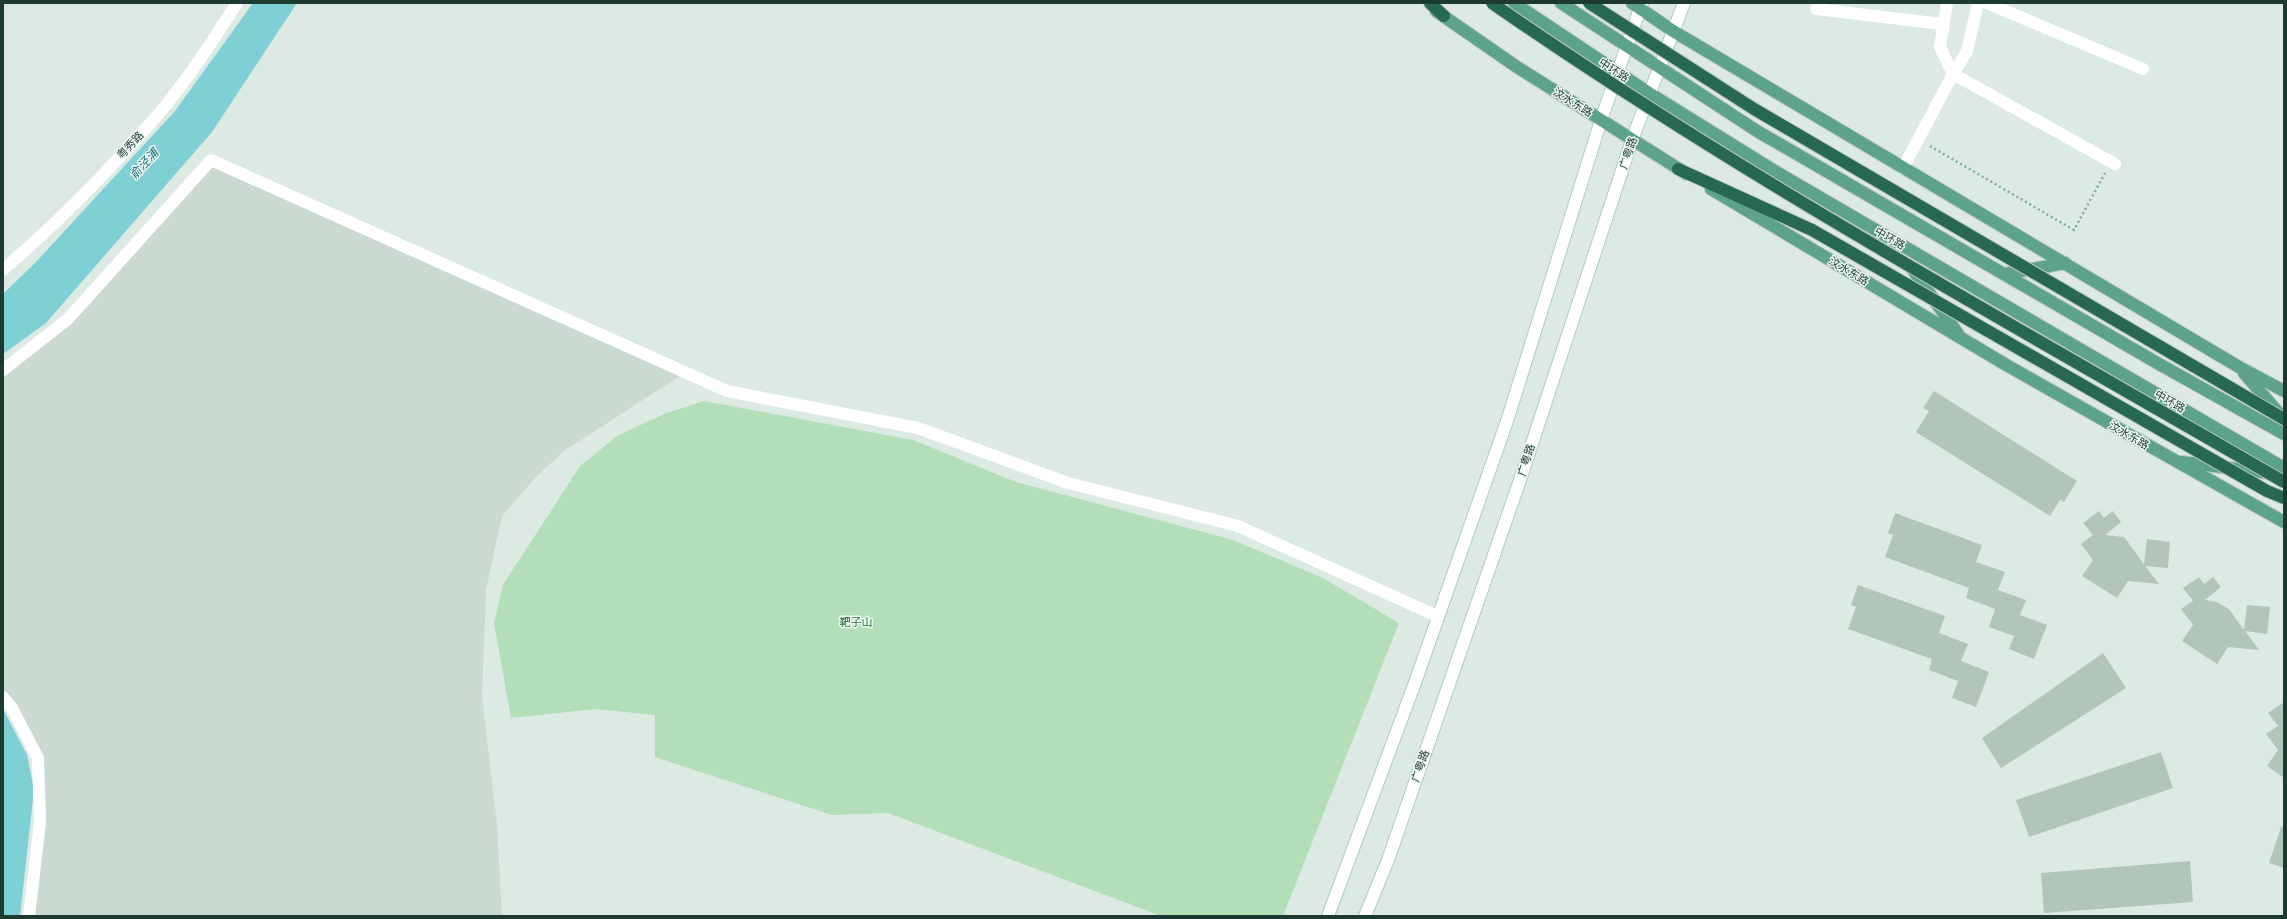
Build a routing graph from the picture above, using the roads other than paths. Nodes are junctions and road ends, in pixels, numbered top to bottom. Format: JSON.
{"nodes":[{"id":1,"x":237,"y":3,"type":"edge"},
{"id":2,"x":1425,"y":3,"type":"edge"},
{"id":3,"x":1430,"y":3,"type":"edge"},
{"id":4,"x":1492,"y":3,"type":"edge"},
{"id":5,"x":1514,"y":3,"type":"edge"},
{"id":6,"x":1561,"y":3,"type":"edge"},
{"id":7,"x":1589,"y":3,"type":"edge"},
{"id":8,"x":1684,"y":3,"type":"edge"},
{"id":9,"x":1946,"y":3,"type":"edge"},
{"id":10,"x":1978,"y":3,"type":"edge"},
{"id":11,"x":1987,"y":3,"type":"edge"},
{"id":12,"x":1638,"y":5,"type":"edge"},
{"id":13,"x":1816,"y":9,"type":"dead end"},
{"id":14,"x":1444,"y":16,"type":"junction"},
{"id":15,"x":1942,"y":24,"type":"junction"},
{"id":16,"x":1674,"y":31,"type":"junction"},
{"id":17,"x":1626,"y":46,"type":"junction"},
{"id":18,"x":1659,"y":67,"type":"junction"},
{"id":19,"x":2143,"y":68,"type":"dead end"},
{"id":20,"x":1618,"y":72,"type":"junction"},
{"id":21,"x":1953,"y":74,"type":"junction"},
{"id":22,"x":1649,"y":93,"type":"junction"},
{"id":23,"x":1601,"y":120,"type":"junction"},
{"id":24,"x":1632,"y":140,"type":"junction"},
{"id":25,"x":2113,"y":162,"type":"road end"},
{"id":26,"x":1903,"y":168,"type":"junction"},
{"id":27,"x":1678,"y":169,"type":"junction"},
{"id":28,"x":1891,"y":238,"type":"junction"},
{"id":29,"x":2064,"y":263,"type":"junction"},
{"id":30,"x":3,"y":270,"type":"edge"},
{"id":31,"x":2005,"y":274,"type":"junction"},
{"id":32,"x":1961,"y":338,"type":"junction"},
{"id":33,"x":2239,"y":367,"type":"junction"},
{"id":34,"x":3,"y":370,"type":"edge"},
{"id":35,"x":2284,"y":391,"type":"edge"},
{"id":36,"x":2284,"y":419,"type":"edge"},
{"id":37,"x":2284,"y":434,"type":"edge"},
{"id":38,"x":2175,"y":461,"type":"junction"},
{"id":39,"x":2284,"y":468,"type":"edge"},
{"id":40,"x":2284,"y":475,"type":"edge"},
{"id":41,"x":2284,"y":482,"type":"edge"},
{"id":42,"x":2284,"y":498,"type":"edge"},
{"id":43,"x":2284,"y":522,"type":"edge"},
{"id":44,"x":1437,"y":616,"type":"junction"},
{"id":45,"x":3,"y":697,"type":"edge"},
{"id":46,"x":29,"y":916,"type":"edge"},
{"id":47,"x":1328,"y":916,"type":"edge"},
{"id":48,"x":1365,"y":916,"type":"edge"}],
"edges":[{"from":1,"to":30,"type":"street","name":"粤秀路"},
{"from":2,"to":14,"type":"main road","name":"汶水东路"},
{"from":3,"to":14,"type":"highway"},
{"from":4,"to":41,"type":"highway","name":"中环路","bridge":true},
{"from":5,"to":20,"type":"main road"},
{"from":6,"to":17,"type":"main road"},
{"from":7,"to":36,"type":"highway","bridge":true},
{"from":8,"to":16,"type":"street","name":"广粤路"},
{"from":9,"to":15,"type":"street"},
{"from":10,"to":21,"type":"street"},
{"from":11,"to":19,"type":"street"},
{"from":12,"to":16,"type":"main road"},
{"from":12,"to":17,"type":"street"},
{"from":13,"to":15,"type":"street"},
{"from":14,"to":23,"type":"main road","name":"汶水东路"},
{"from":15,"to":21,"type":"street"},
{"from":16,"to":18,"type":"street","name":"广粤路"},
{"from":16,"to":26,"type":"main road"},
{"from":17,"to":18,"type":"main road"},
{"from":17,"to":20,"type":"street"},
{"from":18,"to":22,"type":"street","name":"广粤路"},
{"from":18,"to":31,"type":"main road"},
{"from":20,"to":22,"type":"main road"},
{"from":20,"to":23,"type":"street"},
{"from":21,"to":25,"type":"street"},
{"from":21,"to":26,"type":"street"},
{"from":22,"to":24,"type":"street","name":"广粤路"},
{"from":22,"to":28,"type":"main road"},
{"from":23,"to":24,"type":"main road","name":"汶水东路"},
{"from":23,"to":44,"type":"street"},
{"from":24,"to":27,"type":"main road","name":"汶水东路"},
{"from":24,"to":48,"type":"street","name":"广粤路"},
{"from":26,"to":29,"type":"main road"},
{"from":27,"to":32,"type":"main road","name":"汶水东路"},
{"from":27,"to":42,"type":"highway","bridge":true},
{"from":28,"to":32,"type":"main road"},
{"from":28,"to":39,"type":"main road"},
{"from":29,"to":31,"type":"main road"},
{"from":29,"to":33,"type":"main road"},
{"from":31,"to":37,"type":"main road"},
{"from":32,"to":38,"type":"main road","name":"汶水东路"},
{"from":33,"to":35,"type":"main road"},
{"from":33,"to":36,"type":"main road"},
{"from":34,"to":44,"type":"street"},
{"from":38,"to":40,"type":"main road"},
{"from":38,"to":43,"type":"main road","name":"汶水东路"},
{"from":44,"to":47,"type":"street"},
{"from":45,"to":46,"type":"street"}]}
